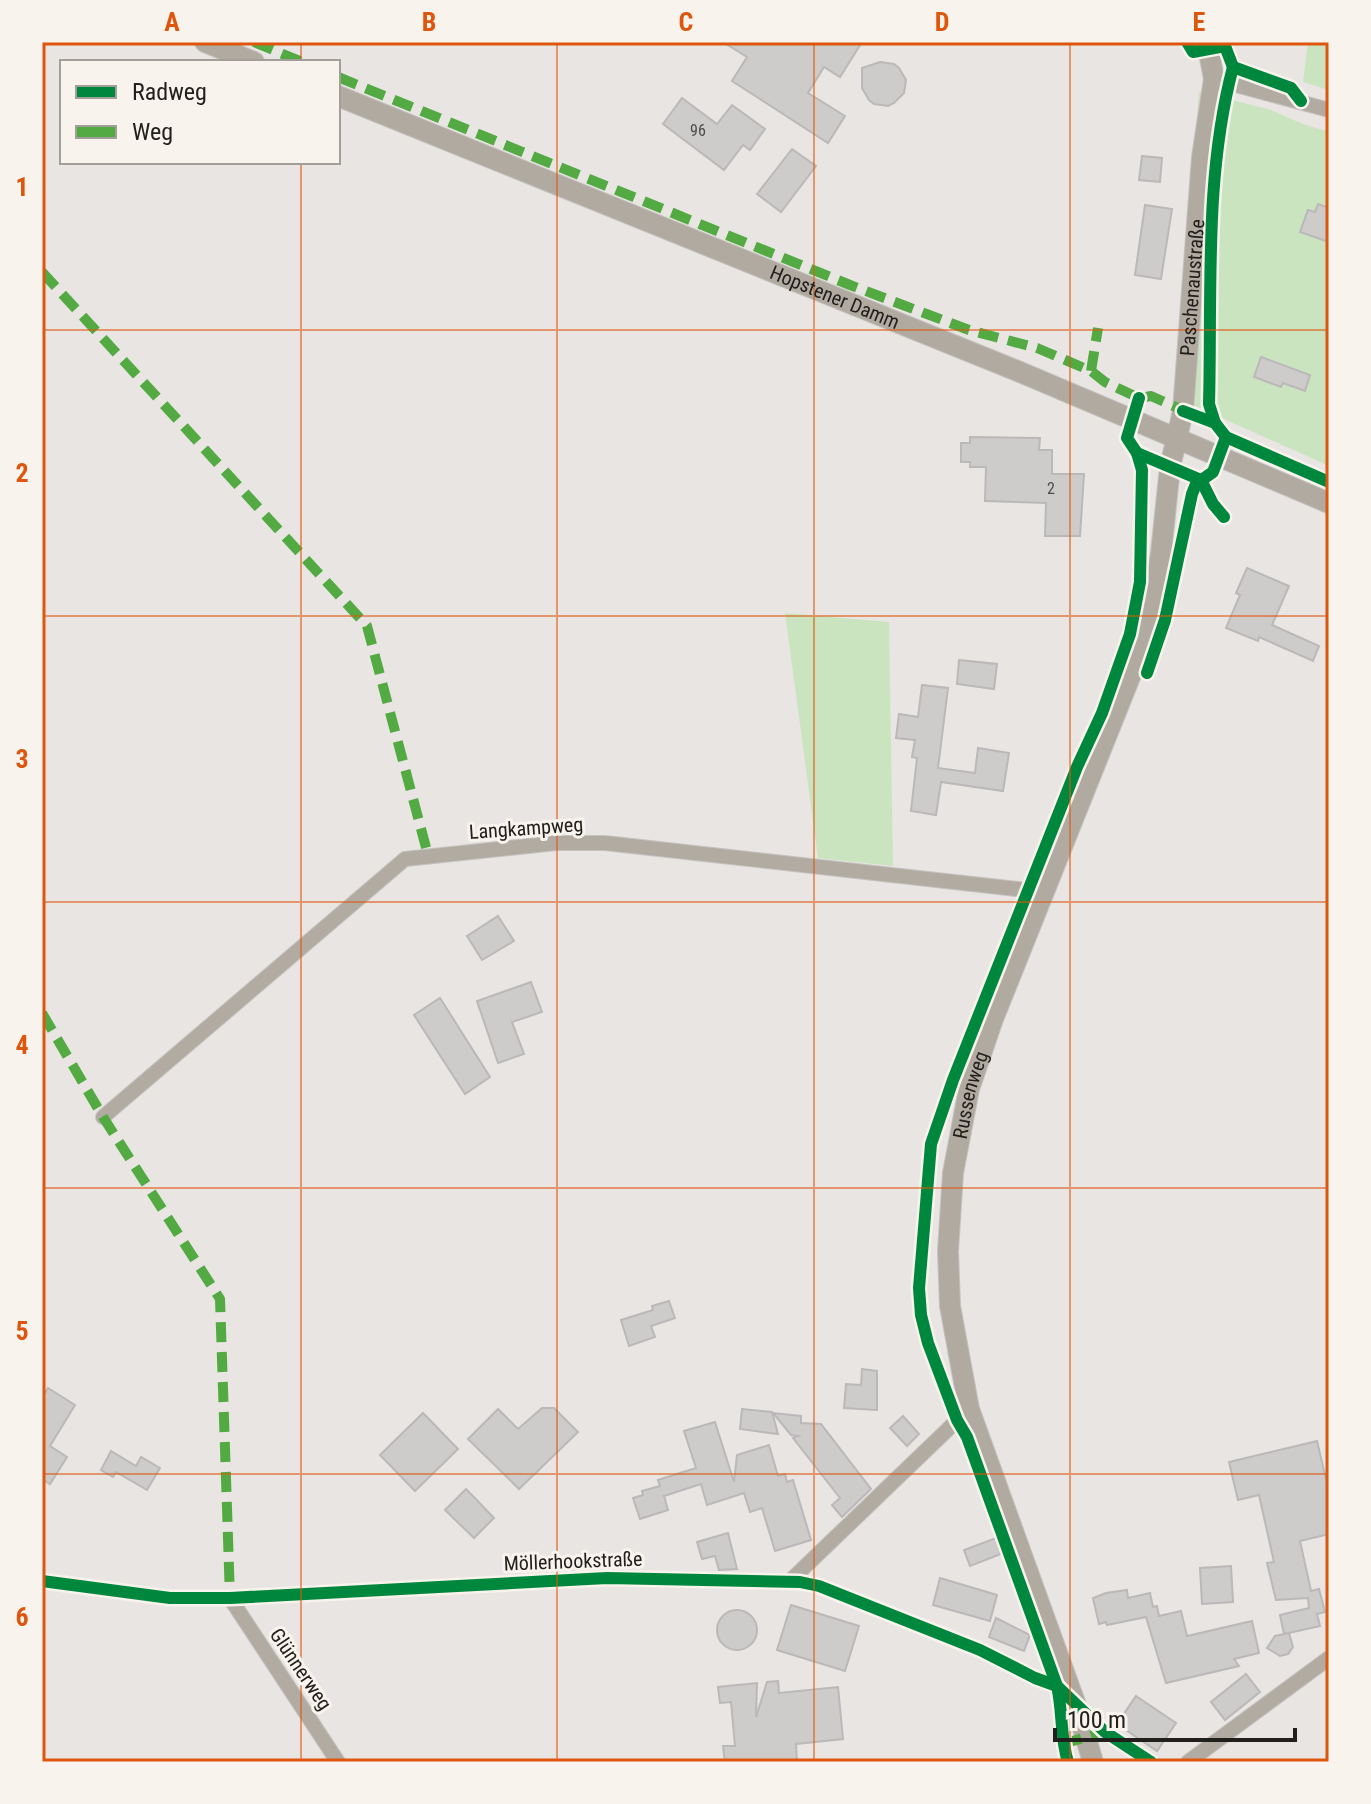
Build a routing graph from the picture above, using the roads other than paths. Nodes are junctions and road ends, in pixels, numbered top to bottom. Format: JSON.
{"nodes":[{"id":1,"x":205,"y":42,"type":"edge"},
{"id":2,"x":1207,"y":42,"type":"edge"},
{"id":3,"x":249,"y":60,"type":"edge"},
{"id":4,"x":1214,"y":79,"type":"junction"},
{"id":5,"x":340,"y":97,"type":"edge"},
{"id":6,"x":1329,"y":110,"type":"edge"},
{"id":7,"x":1176,"y":437,"type":"junction"},
{"id":8,"x":1329,"y":503,"type":"edge"},
{"id":9,"x":1044,"y":892,"type":"junction"},
{"id":10,"x":103,"y":1117,"type":"dead end"},
{"id":11,"x":969,"y":1409,"type":"junction"},
{"id":12,"x":42,"y":1581,"type":"edge"},
{"id":13,"x":790,"y":1581,"type":"junction"},
{"id":14,"x":230,"y":1598,"type":"junction"},
{"id":15,"x":1329,"y":1658,"type":"edge"},
{"id":16,"x":1077,"y":1708,"type":"junction"},
{"id":17,"x":338,"y":1762,"type":"edge"},
{"id":18,"x":1093,"y":1762,"type":"edge"},
{"id":19,"x":1151,"y":1762,"type":"edge"},
{"id":20,"x":1188,"y":1762,"type":"edge"}],
"edges":[{"from":1,"to":3,"type":"street"},
{"from":2,"to":4,"type":"street","name":"Paschenaustraße"},
{"from":4,"to":6,"type":"street"},
{"from":4,"to":7,"type":"street","name":"Paschenaustraße"},
{"from":5,"to":7,"type":"street","name":"Hopstener Damm"},
{"from":7,"to":8,"type":"street","name":"Hopstener Damm"},
{"from":7,"to":9,"type":"street","name":"Russenweg"},
{"from":9,"to":10,"type":"street","name":"Langkampweg"},
{"from":9,"to":11,"type":"street","name":"Russenweg"},
{"from":11,"to":13,"type":"street"},
{"from":11,"to":16,"type":"street","name":"Russenweg"},
{"from":12,"to":14,"type":"street","name":"Möllerhookstraße"},
{"from":13,"to":14,"type":"street","name":"Möllerhookstraße"},
{"from":13,"to":16,"type":"street","name":"Möllerhookstraße"},
{"from":14,"to":17,"type":"street","name":"Glünnerweg"},
{"from":15,"to":20,"type":"street"},
{"from":16,"to":18,"type":"street","name":"Russenweg"},
{"from":16,"to":19,"type":"street","name":"Möllerhookstraße"}]}
